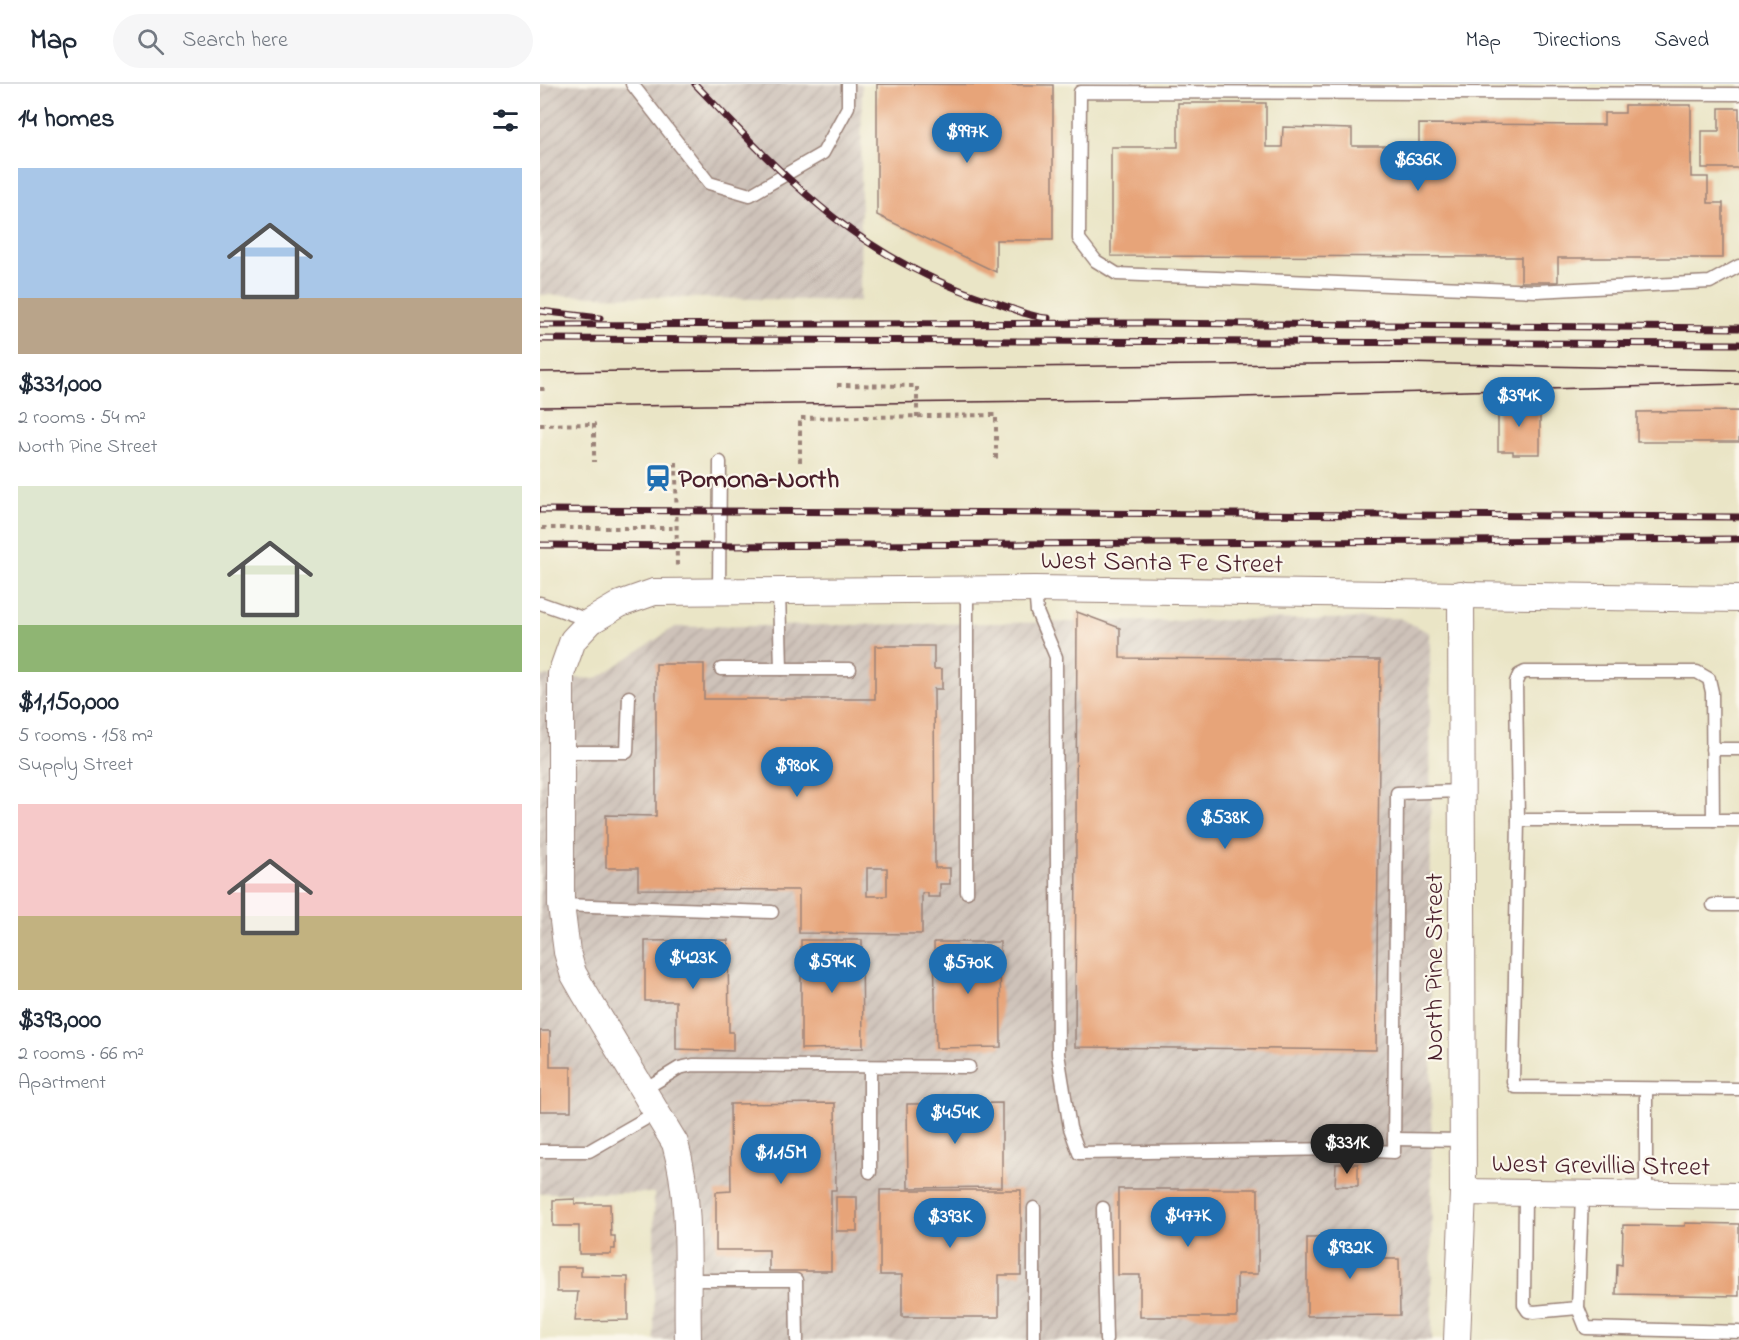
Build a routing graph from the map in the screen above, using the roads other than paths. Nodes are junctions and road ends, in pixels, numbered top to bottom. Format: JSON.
{"nodes":[{"id":1,"x":632,"y":84,"type":"edge"},
{"id":2,"x":848,"y":84,"type":"edge"},
{"id":3,"x":1739,"y":94,"type":"edge"},
{"id":4,"x":1739,"y":266,"type":"edge"},
{"id":5,"x":720,"y":462,"type":"dead end"},
{"id":6,"x":1035,"y":589,"type":"junction"},
{"id":7,"x":967,"y":590,"type":"junction"},
{"id":8,"x":719,"y":591,"type":"junction"},
{"id":9,"x":779,"y":591,"type":"junction"},
{"id":10,"x":1461,"y":594,"type":"junction"},
{"id":11,"x":1739,"y":599,"type":"edge"},
{"id":12,"x":540,"y":603,"type":"edge"},
{"id":13,"x":591,"y":621,"type":"junction"},
{"id":14,"x":721,"y":669,"type":"dead end"},
{"id":15,"x":781,"y":669,"type":"junction"},
{"id":16,"x":850,"y":669,"type":"dead end"},
{"id":17,"x":629,"y":697,"type":"dead end"},
{"id":18,"x":1712,"y":749,"type":"junction"},
{"id":19,"x":1739,"y":749,"type":"edge"},
{"id":20,"x":561,"y":752,"type":"junction"},
{"id":21,"x":1463,"y":791,"type":"junction"},
{"id":22,"x":1518,"y":820,"type":"junction"},
{"id":23,"x":1713,"y":820,"type":"junction"},
{"id":24,"x":1739,"y":820,"type":"edge"},
{"id":25,"x":967,"y":892,"type":"dead end"},
{"id":26,"x":561,"y":905,"type":"junction"},
{"id":27,"x":1713,"y":905,"type":"dead end"},
{"id":28,"x":1739,"y":905,"type":"edge"},
{"id":29,"x":772,"y":912,"type":"dead end"},
{"id":30,"x":870,"y":1066,"type":"junction"},
{"id":31,"x":969,"y":1066,"type":"dead end"},
{"id":32,"x":1646,"y":1089,"type":"junction"},
{"id":33,"x":1739,"y":1089,"type":"edge"},
{"id":34,"x":643,"y":1090,"type":"junction"},
{"id":35,"x":657,"y":1113,"type":"junction"},
{"id":36,"x":1394,"y":1139,"type":"junction"},
{"id":37,"x":1463,"y":1140,"type":"junction"},
{"id":38,"x":540,"y":1151,"type":"edge"},
{"id":39,"x":870,"y":1172,"type":"dead end"},
{"id":40,"x":1463,"y":1191,"type":"junction"},
{"id":41,"x":1525,"y":1193,"type":"junction"},
{"id":42,"x":1582,"y":1194,"type":"junction"},
{"id":43,"x":1646,"y":1195,"type":"junction"},
{"id":44,"x":1739,"y":1196,"type":"edge"},
{"id":45,"x":1034,"y":1208,"type":"dead end"},
{"id":46,"x":1102,"y":1208,"type":"dead end"},
{"id":47,"x":687,"y":1280,"type":"junction"},
{"id":48,"x":1578,"y":1308,"type":"junction"},
{"id":49,"x":1739,"y":1332,"type":"edge"},
{"id":50,"x":688,"y":1340,"type":"edge"},
{"id":51,"x":797,"y":1340,"type":"edge"},
{"id":52,"x":1034,"y":1340,"type":"edge"},
{"id":53,"x":1106,"y":1340,"type":"edge"},
{"id":54,"x":1457,"y":1340,"type":"edge"}],
"edges":[{"from":1,"to":2,"type":"lane"},
{"from":3,"to":4,"type":"lane"},
{"from":5,"to":8,"type":"lane"},
{"from":6,"to":7,"type":"street","name":"West Santa Fe Street"},
{"from":6,"to":10,"type":"street","name":"West Santa Fe Street"},
{"from":6,"to":36,"type":"lane"},
{"from":7,"to":9,"type":"street","name":"West Santa Fe Street"},
{"from":7,"to":25,"type":"lane"},
{"from":8,"to":9,"type":"street","name":"West Santa Fe Street"},
{"from":8,"to":13,"type":"street","name":"West Santa Fe Street"},
{"from":9,"to":15,"type":"lane"},
{"from":10,"to":11,"type":"street","name":"West Santa Fe Street"},
{"from":10,"to":21,"type":"street","name":"North Pine Street"},
{"from":12,"to":13,"type":"lane"},
{"from":13,"to":20,"type":"street","name":"West Santa Fe Street"},
{"from":14,"to":15,"type":"lane"},
{"from":15,"to":16,"type":"lane"},
{"from":17,"to":20,"type":"lane"},
{"from":18,"to":19,"type":"lane"},
{"from":18,"to":22,"type":"lane"},
{"from":18,"to":23,"type":"lane"},
{"from":20,"to":26,"type":"street","name":"West Santa Fe Street"},
{"from":21,"to":36,"type":"lane"},
{"from":21,"to":37,"type":"street","name":"North Pine Street"},
{"from":22,"to":23,"type":"lane"},
{"from":22,"to":32,"type":"lane"},
{"from":23,"to":24,"type":"lane"},
{"from":26,"to":29,"type":"lane"},
{"from":26,"to":34,"type":"street","name":"West Santa Fe Street"},
{"from":27,"to":28,"type":"lane"},
{"from":30,"to":31,"type":"lane"},
{"from":30,"to":34,"type":"lane"},
{"from":30,"to":39,"type":"lane"},
{"from":32,"to":33,"type":"lane"},
{"from":32,"to":43,"type":"lane"},
{"from":34,"to":35,"type":"street","name":"West Santa Fe Street"},
{"from":35,"to":38,"type":"lane"},
{"from":35,"to":47,"type":"street","name":"West Santa Fe Street"},
{"from":36,"to":37,"type":"lane"},
{"from":37,"to":40,"type":"street","name":"North Pine Street"},
{"from":40,"to":41,"type":"street","name":"West Grevillia Street"},
{"from":40,"to":54,"type":"street","name":"North Pine Street"},
{"from":41,"to":42,"type":"street","name":"West Grevillia Street"},
{"from":41,"to":48,"type":"lane"},
{"from":42,"to":43,"type":"street","name":"West Grevillia Street"},
{"from":42,"to":48,"type":"lane"},
{"from":43,"to":44,"type":"street","name":"West Grevillia Street"},
{"from":45,"to":52,"type":"lane"},
{"from":46,"to":53,"type":"lane"},
{"from":47,"to":50,"type":"street","name":"West Santa Fe Street"},
{"from":47,"to":51,"type":"lane"},
{"from":48,"to":49,"type":"lane"}]}
